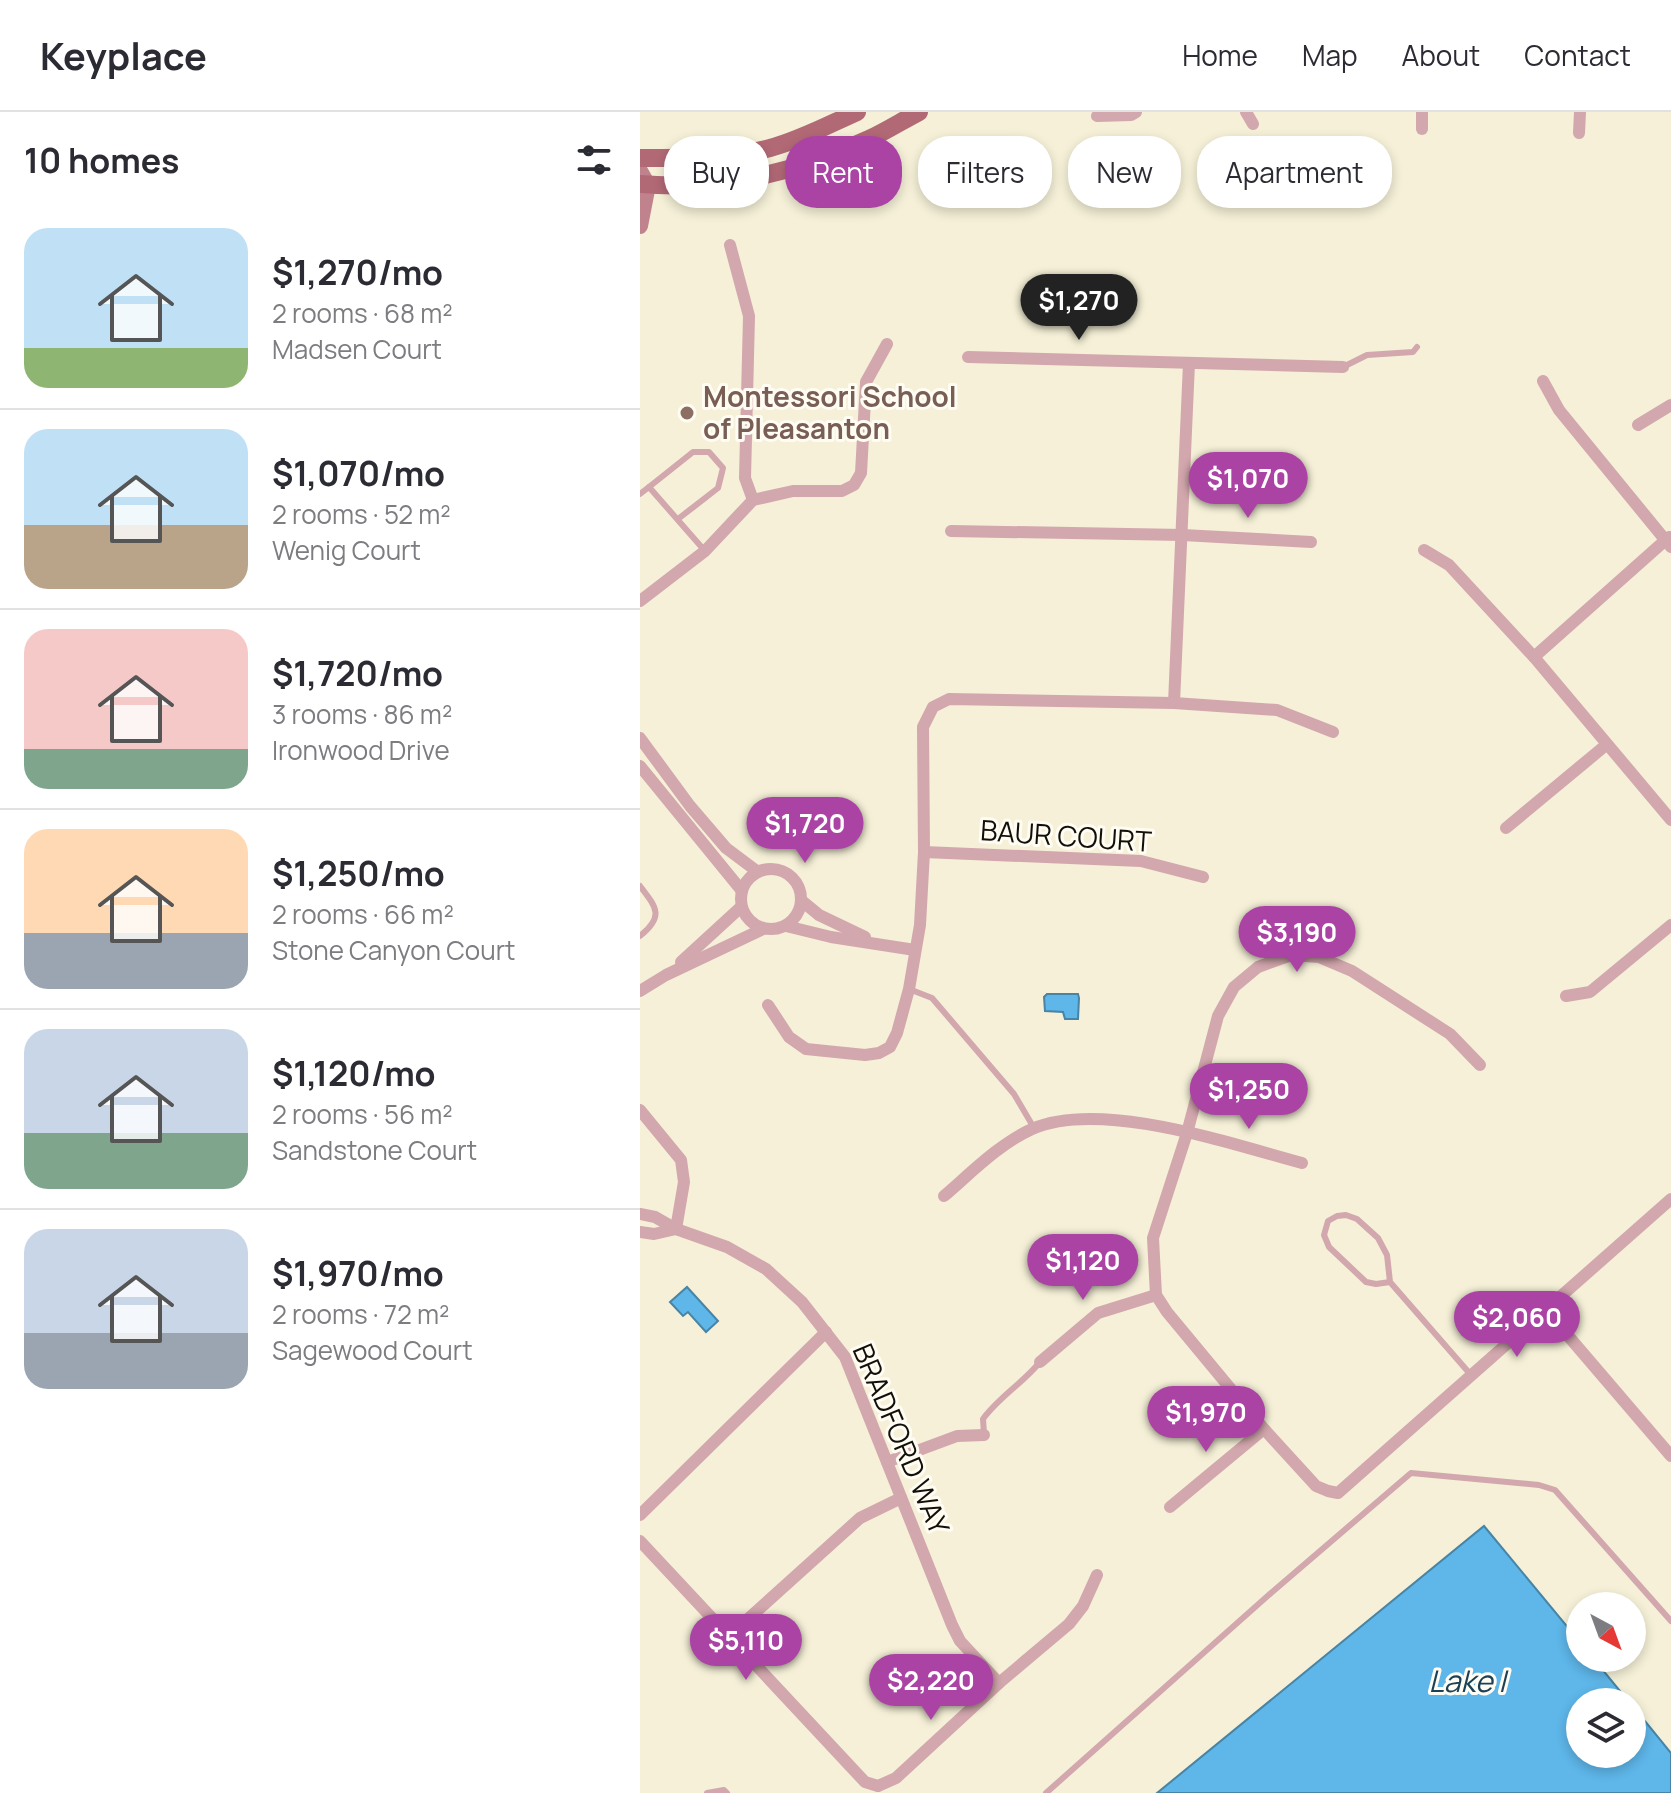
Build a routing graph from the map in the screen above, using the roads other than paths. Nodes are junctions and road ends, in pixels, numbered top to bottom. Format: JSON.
{"nodes":[{"id":1,"x":857,"y":112,"type":"edge"},
{"id":2,"x":919,"y":112,"type":"edge"},
{"id":3,"x":1136,"y":112,"type":"edge"},
{"id":4,"x":1422,"y":112,"type":"edge"},
{"id":5,"x":1580,"y":112,"type":"edge"},
{"id":6,"x":1097,"y":116,"type":"dead end"},
{"id":7,"x":1422,"y":129,"type":"dead end"},
{"id":8,"x":1579,"y":133,"type":"dead end"},
{"id":9,"x":640,"y":158,"type":"edge"},
{"id":10,"x":643,"y":180,"type":"edge"},
{"id":11,"x":640,"y":226,"type":"edge"},
{"id":12,"x":730,"y":245,"type":"dead end"},
{"id":13,"x":887,"y":344,"type":"dead end"},
{"id":14,"x":1417,"y":347,"type":"dead end"},
{"id":15,"x":968,"y":357,"type":"dead end"},
{"id":16,"x":1189,"y":363,"type":"junction"},
{"id":17,"x":1343,"y":367,"type":"joint"},
{"id":18,"x":1543,"y":381,"type":"dead end"},
{"id":19,"x":1671,"y":405,"type":"edge"},
{"id":20,"x":1638,"y":425,"type":"dead end"},
{"id":21,"x":649,"y":487,"type":"junction"},
{"id":22,"x":640,"y":494,"type":"edge"},
{"id":23,"x":753,"y":500,"type":"junction"},
{"id":24,"x":678,"y":519,"type":"junction"},
{"id":25,"x":951,"y":531,"type":"dead end"},
{"id":26,"x":1183,"y":535,"type":"junction"},
{"id":27,"x":1669,"y":540,"type":"edge"},
{"id":28,"x":1311,"y":542,"type":"dead end"},
{"id":29,"x":1424,"y":550,"type":"dead end"},
{"id":30,"x":705,"y":551,"type":"junction"},
{"id":31,"x":642,"y":596,"type":"edge"},
{"id":32,"x":1534,"y":657,"type":"junction"},
{"id":33,"x":1174,"y":703,"type":"junction"},
{"id":34,"x":1333,"y":732,"type":"dead end"},
{"id":35,"x":640,"y":738,"type":"edge"},
{"id":36,"x":1606,"y":745,"type":"junction"},
{"id":37,"x":640,"y":766,"type":"edge"},
{"id":38,"x":1671,"y":820,"type":"edge"},
{"id":39,"x":1506,"y":828,"type":"dead end"},
{"id":40,"x":924,"y":852,"type":"junction"},
{"id":41,"x":758,"y":872,"type":"junction"},
{"id":42,"x":1203,"y":877,"type":"dead end"},
{"id":43,"x":640,"y":886,"type":"edge"},
{"id":44,"x":742,"y":891,"type":"junction"},
{"id":45,"x":802,"y":901,"type":"junction"},
{"id":46,"x":741,"y":907,"type":"junction"},
{"id":47,"x":1671,"y":925,"type":"edge"},
{"id":48,"x":786,"y":926,"type":"junction"},
{"id":49,"x":763,"y":929,"type":"junction"},
{"id":50,"x":640,"y":936,"type":"edge"},
{"id":51,"x":875,"y":942,"type":"junction"},
{"id":52,"x":915,"y":950,"type":"junction"},
{"id":53,"x":666,"y":975,"type":"junction"},
{"id":54,"x":909,"y":989,"type":"junction"},
{"id":55,"x":640,"y":991,"type":"edge"},
{"id":56,"x":1566,"y":996,"type":"dead end"},
{"id":57,"x":768,"y":1005,"type":"dead end"},
{"id":58,"x":1480,"y":1065,"type":"dead end"},
{"id":59,"x":640,"y":1110,"type":"edge"},
{"id":60,"x":1034,"y":1128,"type":"junction"},
{"id":61,"x":1187,"y":1133,"type":"junction"},
{"id":62,"x":1302,"y":1163,"type":"dead end"},
{"id":63,"x":944,"y":1196,"type":"dead end"},
{"id":64,"x":1671,"y":1199,"type":"edge"},
{"id":65,"x":640,"y":1214,"type":"edge"},
{"id":66,"x":676,"y":1229,"type":"junction"},
{"id":67,"x":640,"y":1232,"type":"edge"},
{"id":68,"x":1390,"y":1282,"type":"junction"},
{"id":69,"x":1156,"y":1295,"type":"junction"},
{"id":70,"x":1546,"y":1310,"type":"junction"},
{"id":71,"x":826,"y":1332,"type":"junction"},
{"id":72,"x":1040,"y":1362,"type":"joint"},
{"id":73,"x":1471,"y":1375,"type":"junction"},
{"id":74,"x":1264,"y":1429,"type":"junction"},
{"id":75,"x":984,"y":1435,"type":"joint"},
{"id":76,"x":1671,"y":1456,"type":"edge"},
{"id":77,"x":887,"y":1462,"type":"junction"},
{"id":78,"x":901,"y":1498,"type":"junction"},
{"id":79,"x":1170,"y":1507,"type":"dead end"},
{"id":80,"x":640,"y":1515,"type":"edge"},
{"id":81,"x":640,"y":1541,"type":"edge"},
{"id":82,"x":1097,"y":1575,"type":"dead end"},
{"id":83,"x":1671,"y":1621,"type":"edge"},
{"id":84,"x":728,"y":1637,"type":"junction"},
{"id":85,"x":999,"y":1683,"type":"junction"},
{"id":86,"x":878,"y":1789,"type":"edge"},
{"id":87,"x":707,"y":1793,"type":"edge"},
{"id":88,"x":727,"y":1793,"type":"edge"},
{"id":89,"x":1046,"y":1793,"type":"edge"}],
"edges":[{"from":1,"to":9,"type":"main road"},
{"from":2,"to":10,"type":"main road"},
{"from":3,"to":6,"type":"street"},
{"from":4,"to":7,"type":"street"},
{"from":5,"to":8,"type":"street"},
{"from":10,"to":11,"type":"street"},
{"from":12,"to":23,"type":"street"},
{"from":13,"to":23,"type":"street"},
{"from":14,"to":17,"type":"lane"},
{"from":15,"to":16,"type":"street"},
{"from":16,"to":17,"type":"street"},
{"from":16,"to":26,"type":"street"},
{"from":18,"to":27,"type":"street"},
{"from":19,"to":20,"type":"street"},
{"from":21,"to":22,"type":"lane"},
{"from":21,"to":24,"type":"lane"},
{"from":21,"to":24,"type":"lane"},
{"from":23,"to":30,"type":"street"},
{"from":24,"to":30,"type":"lane"},
{"from":25,"to":26,"type":"street"},
{"from":26,"to":28,"type":"street"},
{"from":26,"to":33,"type":"street"},
{"from":27,"to":32,"type":"street"},
{"from":29,"to":32,"type":"street"},
{"from":30,"to":31,"type":"street"},
{"from":32,"to":36,"type":"street"},
{"from":33,"to":34,"type":"street"},
{"from":33,"to":40,"type":"street"},
{"from":35,"to":41,"type":"street"},
{"from":36,"to":38,"type":"street"},
{"from":36,"to":39,"type":"street"},
{"from":37,"to":44,"type":"street"},
{"from":40,"to":42,"type":"street","name":"BAUR COURT"},
{"from":40,"to":52,"type":"street"},
{"from":41,"to":44,"type":"street"},
{"from":41,"to":45,"type":"street"},
{"from":43,"to":50,"type":"lane"},
{"from":44,"to":46,"type":"street"},
{"from":45,"to":48,"type":"street"},
{"from":45,"to":51,"type":"street"},
{"from":46,"to":49,"type":"street"},
{"from":46,"to":53,"type":"street"},
{"from":47,"to":56,"type":"street"},
{"from":48,"to":49,"type":"street"},
{"from":48,"to":51,"type":"street"},
{"from":49,"to":53,"type":"street"},
{"from":51,"to":52,"type":"street"},
{"from":52,"to":54,"type":"street"},
{"from":53,"to":55,"type":"street"},
{"from":54,"to":57,"type":"street"},
{"from":54,"to":60,"type":"lane"},
{"from":58,"to":61,"type":"street"},
{"from":59,"to":66,"type":"street"},
{"from":60,"to":61,"type":"street"},
{"from":60,"to":63,"type":"street"},
{"from":61,"to":62,"type":"street"},
{"from":61,"to":69,"type":"street"},
{"from":64,"to":70,"type":"street"},
{"from":65,"to":66,"type":"street","name":"BRADFORD WAY"},
{"from":66,"to":67,"type":"street","name":"BRADFORD WAY"},
{"from":66,"to":71,"type":"street","name":"BRADFORD WAY"},
{"from":68,"to":68,"type":"lane"},
{"from":68,"to":73,"type":"lane"},
{"from":69,"to":72,"type":"street"},
{"from":69,"to":74,"type":"street"},
{"from":70,"to":73,"type":"street"},
{"from":70,"to":76,"type":"street"},
{"from":71,"to":77,"type":"street","name":"BRADFORD WAY"},
{"from":71,"to":80,"type":"street"},
{"from":72,"to":75,"type":"lane"},
{"from":73,"to":74,"type":"street"},
{"from":74,"to":79,"type":"street"},
{"from":75,"to":77,"type":"street"},
{"from":77,"to":78,"type":"street","name":"BRADFORD WAY"},
{"from":78,"to":84,"type":"street"},
{"from":78,"to":85,"type":"street","name":"BRADFORD WAY"},
{"from":81,"to":84,"type":"street"},
{"from":82,"to":85,"type":"street"},
{"from":83,"to":89,"type":"lane"},
{"from":84,"to":86,"type":"street"},
{"from":85,"to":86,"type":"street"},
{"from":87,"to":88,"type":"lane"}]}
